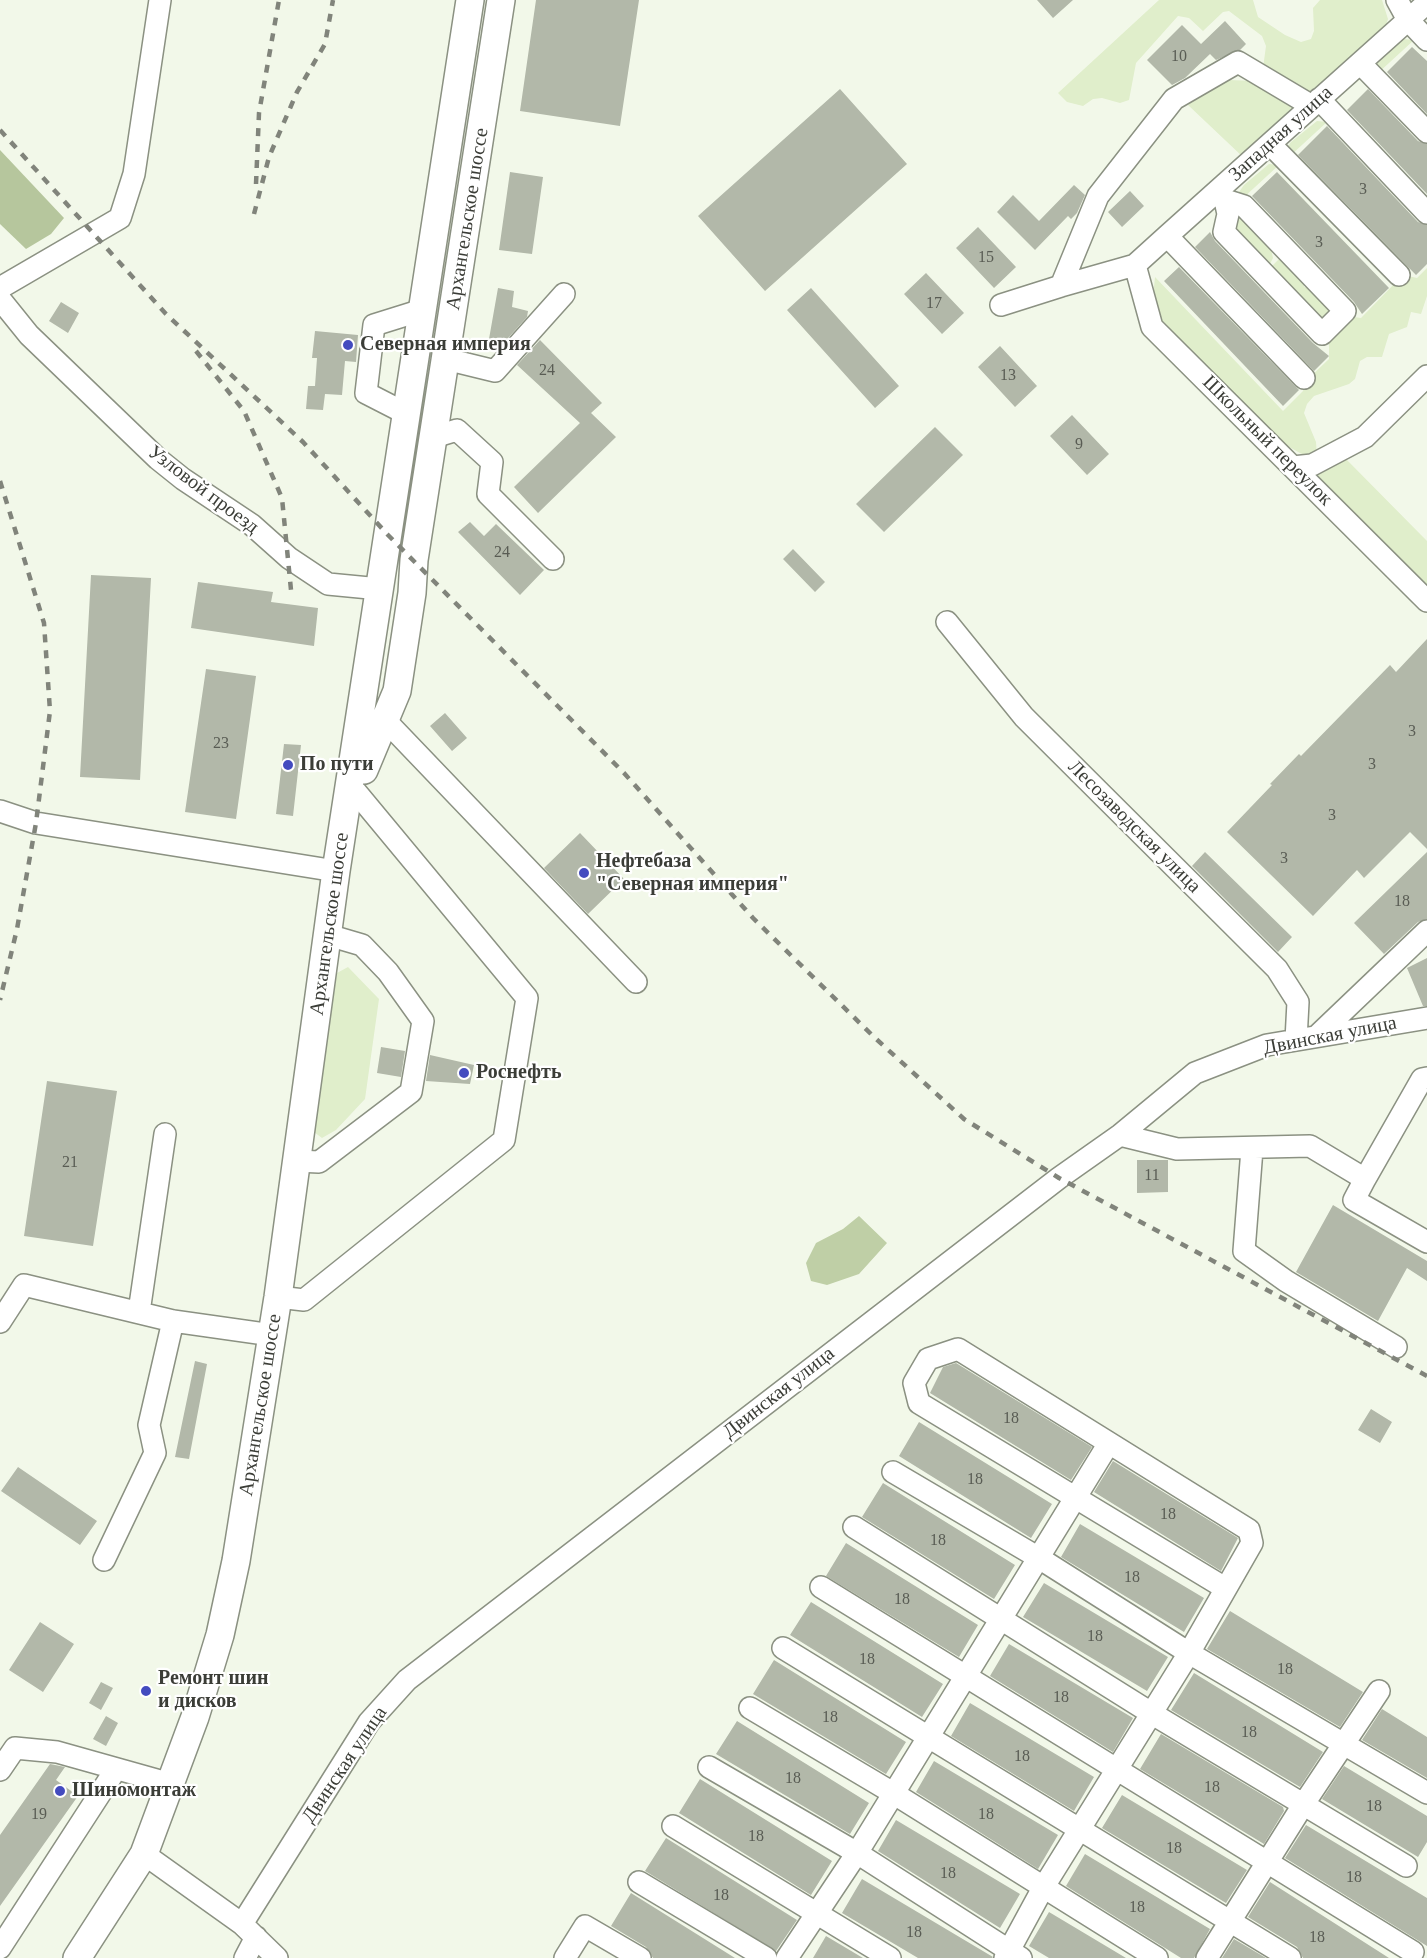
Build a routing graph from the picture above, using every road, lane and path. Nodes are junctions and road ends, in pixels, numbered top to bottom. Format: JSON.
{"nodes":[{"id":1,"x":160,"y":0,"type":"edge"},
{"id":2,"x":470,"y":0,"type":"edge"},
{"id":3,"x":501,"y":0,"type":"edge"},
{"id":4,"x":1397,"y":0,"type":"edge"},
{"id":5,"x":1427,"y":3,"type":"edge"},
{"id":6,"x":1408,"y":20,"type":"junction"},
{"id":7,"x":1427,"y":40,"type":"edge"},
{"id":8,"x":1360,"y":63,"type":"junction"},
{"id":9,"x":1315,"y":103,"type":"junction"},
{"id":10,"x":1427,"y":132,"type":"edge"},
{"id":11,"x":1270,"y":144,"type":"junction"},
{"id":12,"x":1221,"y":195,"type":"junction"},
{"id":13,"x":1427,"y":213,"type":"edge"},
{"id":14,"x":1167,"y":236,"type":"junction"},
{"id":15,"x":1135,"y":265,"type":"junction"},
{"id":16,"x":1399,"y":275,"type":"dead end"},
{"id":17,"x":1061,"y":285,"type":"junction"},
{"id":18,"x":0,"y":288,"type":"edge"},
{"id":19,"x":564,"y":294,"type":"dead end"},
{"id":20,"x":0,"y":299,"type":"edge"},
{"id":21,"x":1001,"y":305,"type":"dead end"},
{"id":22,"x":422,"y":310,"type":"junction"},
{"id":23,"x":454,"y":314,"type":"junction"},
{"id":24,"x":450,"y":360,"type":"dead end"},
{"id":25,"x":1427,"y":376,"type":"edge"},
{"id":26,"x":1304,"y":378,"type":"dead end"},
{"id":27,"x":407,"y":414,"type":"junction"},
{"id":28,"x":436,"y":427,"type":"junction"},
{"id":29,"x":1293,"y":467,"type":"junction"},
{"id":30,"x":553,"y":560,"type":"dead end"},
{"id":31,"x":380,"y":589,"type":"junction"},
{"id":32,"x":412,"y":593,"type":"junction"},
{"id":33,"x":1427,"y":601,"type":"edge"},
{"id":34,"x":947,"y":622,"type":"dead end"},
{"id":35,"x":364,"y":701,"type":"junction"},
{"id":36,"x":388,"y":713,"type":"junction"},
{"id":37,"x":356,"y":792,"type":"junction"},
{"id":38,"x":0,"y":811,"type":"edge"},
{"id":39,"x":344,"y":821,"type":"junction"},
{"id":40,"x":336,"y":871,"type":"junction"},
{"id":41,"x":1427,"y":931,"type":"edge"},
{"id":42,"x":328,"y":934,"type":"junction"},
{"id":43,"x":636,"y":982,"type":"dead end"},
{"id":44,"x":1427,"y":1018,"type":"edge"},
{"id":45,"x":1317,"y":1036,"type":"junction"},
{"id":46,"x":1296,"y":1040,"type":"junction"},
{"id":47,"x":1427,"y":1078,"type":"edge"},
{"id":48,"x":165,"y":1134,"type":"dead end"},
{"id":49,"x":1120,"y":1135,"type":"junction"},
{"id":50,"x":1252,"y":1149,"type":"junction"},
{"id":51,"x":297,"y":1161,"type":"junction"},
{"id":52,"x":1365,"y":1179,"type":"junction"},
{"id":53,"x":1427,"y":1242,"type":"edge"},
{"id":54,"x":278,"y":1297,"type":"junction"},
{"id":55,"x":139,"y":1312,"type":"junction"},
{"id":56,"x":173,"y":1321,"type":"junction"},
{"id":57,"x":0,"y":1322,"type":"edge"},
{"id":58,"x":272,"y":1335,"type":"junction"},
{"id":59,"x":1396,"y":1347,"type":"dead end"},
{"id":60,"x":1108,"y":1443,"type":"junction"},
{"id":61,"x":893,"y":1472,"type":"dead end"},
{"id":62,"x":1075,"y":1498,"type":"junction"},
{"id":63,"x":854,"y":1527,"type":"dead end"},
{"id":64,"x":1039,"y":1558,"type":"junction"},
{"id":65,"x":104,"y":1560,"type":"dead end"},
{"id":66,"x":821,"y":1587,"type":"dead end"},
{"id":67,"x":1225,"y":1588,"type":"junction"},
{"id":68,"x":1002,"y":1618,"type":"junction"},
{"id":69,"x":783,"y":1648,"type":"dead end"},
{"id":70,"x":1189,"y":1653,"type":"junction"},
{"id":71,"x":966,"y":1676,"type":"junction"},
{"id":72,"x":1379,"y":1690,"type":"dead end"},
{"id":73,"x":750,"y":1708,"type":"dead end"},
{"id":74,"x":1151,"y":1713,"type":"junction"},
{"id":75,"x":927,"y":1737,"type":"junction"},
{"id":76,"x":1343,"y":1743,"type":"junction"},
{"id":77,"x":709,"y":1767,"type":"dead end"},
{"id":78,"x":116,"y":1769,"type":"junction"},
{"id":79,"x":1118,"y":1769,"type":"junction"},
{"id":80,"x":0,"y":1770,"type":"edge"},
{"id":81,"x":171,"y":1784,"type":"junction"},
{"id":82,"x":893,"y":1793,"type":"junction"},
{"id":83,"x":1427,"y":1793,"type":"edge"},
{"id":84,"x":1303,"y":1805,"type":"junction"},
{"id":85,"x":673,"y":1826,"type":"dead end"},
{"id":86,"x":1081,"y":1829,"type":"junction"},
{"id":87,"x":857,"y":1853,"type":"junction"},
{"id":88,"x":144,"y":1854,"type":"junction"},
{"id":89,"x":1268,"y":1864,"type":"junction"},
{"id":90,"x":1406,"y":1866,"type":"dead end"},
{"id":91,"x":639,"y":1882,"type":"dead end"},
{"id":92,"x":1043,"y":1888,"type":"junction"},
{"id":93,"x":815,"y":1913,"type":"junction"},
{"id":94,"x":1231,"y":1920,"type":"junction"},
{"id":95,"x":249,"y":1930,"type":"junction"},
{"id":96,"x":0,"y":1948,"type":"edge"},
{"id":97,"x":1413,"y":1952,"type":"dead end"},
{"id":98,"x":1012,"y":1956,"type":"edge"},
{"id":99,"x":77,"y":1958,"type":"edge"},
{"id":100,"x":245,"y":1958,"type":"edge"},
{"id":101,"x":278,"y":1958,"type":"edge"},
{"id":102,"x":565,"y":1958,"type":"edge"},
{"id":103,"x":640,"y":1958,"type":"edge"},
{"id":104,"x":766,"y":1958,"type":"edge"},
{"id":105,"x":787,"y":1958,"type":"edge"},
{"id":106,"x":890,"y":1958,"type":"edge"},
{"id":107,"x":1157,"y":1958,"type":"edge"},
{"id":108,"x":1207,"y":1958,"type":"edge"},
{"id":109,"x":1290,"y":1958,"type":"edge"}],
"edges":[{"from":1,"to":18,"type":"street"},
{"from":2,"to":22,"type":"main road","name":"Архангельское шоссе"},
{"from":3,"to":23,"type":"main road","name":"Архангельское шоссе"},
{"from":4,"to":6,"type":"street"},
{"from":5,"to":6,"type":"street","name":"Западная улица"},
{"from":6,"to":7,"type":"street"},
{"from":6,"to":8,"type":"street","name":"Западная улица"},
{"from":8,"to":9,"type":"street","name":"Западная улица"},
{"from":8,"to":10,"type":"street"},
{"from":9,"to":11,"type":"street","name":"Западная улица"},
{"from":9,"to":13,"type":"street"},
{"from":9,"to":17,"type":"street"},
{"from":11,"to":12,"type":"street","name":"Западная улица"},
{"from":11,"to":16,"type":"street"},
{"from":12,"to":12,"type":"street"},
{"from":12,"to":14,"type":"street","name":"Западная улица"},
{"from":14,"to":15,"type":"street","name":"Западная улица"},
{"from":14,"to":26,"type":"street"},
{"from":15,"to":17,"type":"street"},
{"from":15,"to":29,"type":"street","name":"Школьный переулок"},
{"from":17,"to":21,"type":"street"},
{"from":19,"to":24,"type":"street"},
{"from":20,"to":31,"type":"street","name":"Узловой проезд"},
{"from":22,"to":23,"type":"main road"},
{"from":22,"to":27,"type":"main road","name":"Архангельское шоссе"},
{"from":22,"to":27,"type":"street"},
{"from":23,"to":28,"type":"main road","name":"Архангельское шоссе"},
{"from":25,"to":29,"type":"street"},
{"from":27,"to":28,"type":"main road"},
{"from":27,"to":31,"type":"main road","name":"Архангельское шоссе"},
{"from":28,"to":30,"type":"street"},
{"from":28,"to":32,"type":"main road","name":"Архангельское шоссе"},
{"from":29,"to":33,"type":"street","name":"Школьный переулок"},
{"from":31,"to":32,"type":"main road"},
{"from":31,"to":35,"type":"main road","name":"Архангельское шоссе"},
{"from":32,"to":36,"type":"main road","name":"Архангельское шоссе"},
{"from":34,"to":46,"type":"street","name":"Лесозаводская улица"},
{"from":35,"to":36,"type":"main road"},
{"from":35,"to":39,"type":"main road","name":"Архангельское шоссе"},
{"from":36,"to":37,"type":"main road","name":"Архангельское шоссе"},
{"from":36,"to":43,"type":"street"},
{"from":37,"to":39,"type":"main road","name":"Архангельское шоссе"},
{"from":37,"to":54,"type":"street"},
{"from":38,"to":40,"type":"street"},
{"from":39,"to":40,"type":"main road","name":"Архангельское шоссе"},
{"from":40,"to":42,"type":"main road","name":"Архангельское шоссе"},
{"from":41,"to":45,"type":"street"},
{"from":42,"to":51,"type":"main road","name":"Архангельское шоссе"},
{"from":42,"to":51,"type":"street"},
{"from":44,"to":45,"type":"street","name":"Двинская улица"},
{"from":45,"to":46,"type":"street","name":"Двинская улица"},
{"from":46,"to":49,"type":"street","name":"Двинская улица"},
{"from":47,"to":52,"type":"street"},
{"from":48,"to":55,"type":"street"},
{"from":49,"to":50,"type":"street"},
{"from":49,"to":95,"type":"street","name":"Двинская улица"},
{"from":50,"to":52,"type":"street"},
{"from":50,"to":59,"type":"street"},
{"from":51,"to":54,"type":"main road","name":"Архангельское шоссе"},
{"from":52,"to":53,"type":"street"},
{"from":54,"to":58,"type":"main road","name":"Архангельское шоссе"},
{"from":55,"to":56,"type":"street"},
{"from":55,"to":57,"type":"street"},
{"from":56,"to":58,"type":"street"},
{"from":56,"to":65,"type":"street"},
{"from":58,"to":81,"type":"main road","name":"Архангельское шоссе"},
{"from":60,"to":62,"type":"street"},
{"from":60,"to":62,"type":"street"},
{"from":60,"to":67,"type":"street"},
{"from":61,"to":64,"type":"street"},
{"from":62,"to":64,"type":"street"},
{"from":62,"to":67,"type":"street"},
{"from":63,"to":68,"type":"street"},
{"from":64,"to":68,"type":"street"},
{"from":64,"to":70,"type":"street"},
{"from":66,"to":71,"type":"street"},
{"from":67,"to":70,"type":"street"},
{"from":68,"to":71,"type":"street"},
{"from":68,"to":74,"type":"street"},
{"from":69,"to":75,"type":"street"},
{"from":70,"to":74,"type":"street"},
{"from":70,"to":76,"type":"street"},
{"from":71,"to":75,"type":"street"},
{"from":71,"to":79,"type":"street"},
{"from":72,"to":76,"type":"street"},
{"from":73,"to":82,"type":"street"},
{"from":74,"to":79,"type":"street"},
{"from":74,"to":84,"type":"street"},
{"from":75,"to":82,"type":"street"},
{"from":75,"to":86,"type":"street"},
{"from":76,"to":83,"type":"street"},
{"from":76,"to":84,"type":"street"},
{"from":77,"to":87,"type":"street"},
{"from":78,"to":80,"type":"street"},
{"from":78,"to":81,"type":"street"},
{"from":78,"to":96,"type":"street"},
{"from":79,"to":86,"type":"street"},
{"from":79,"to":89,"type":"street"},
{"from":81,"to":88,"type":"main road","name":"Архангельское шоссе"},
{"from":82,"to":87,"type":"street"},
{"from":82,"to":92,"type":"street"},
{"from":84,"to":89,"type":"street"},
{"from":84,"to":90,"type":"street"},
{"from":85,"to":93,"type":"street"},
{"from":86,"to":92,"type":"street"},
{"from":86,"to":94,"type":"street"},
{"from":87,"to":93,"type":"street"},
{"from":87,"to":98,"type":"street"},
{"from":88,"to":95,"type":"street"},
{"from":88,"to":99,"type":"main road","name":"Архангельское шоссе"},
{"from":89,"to":94,"type":"street"},
{"from":89,"to":97,"type":"street"},
{"from":91,"to":104,"type":"street"},
{"from":92,"to":98,"type":"street"},
{"from":92,"to":107,"type":"street"},
{"from":93,"to":105,"type":"street"},
{"from":93,"to":106,"type":"street"},
{"from":94,"to":108,"type":"street"},
{"from":94,"to":109,"type":"street"},
{"from":95,"to":100,"type":"street","name":"Двинская улица"},
{"from":95,"to":101,"type":"street"},
{"from":102,"to":103,"type":"street"}]}
